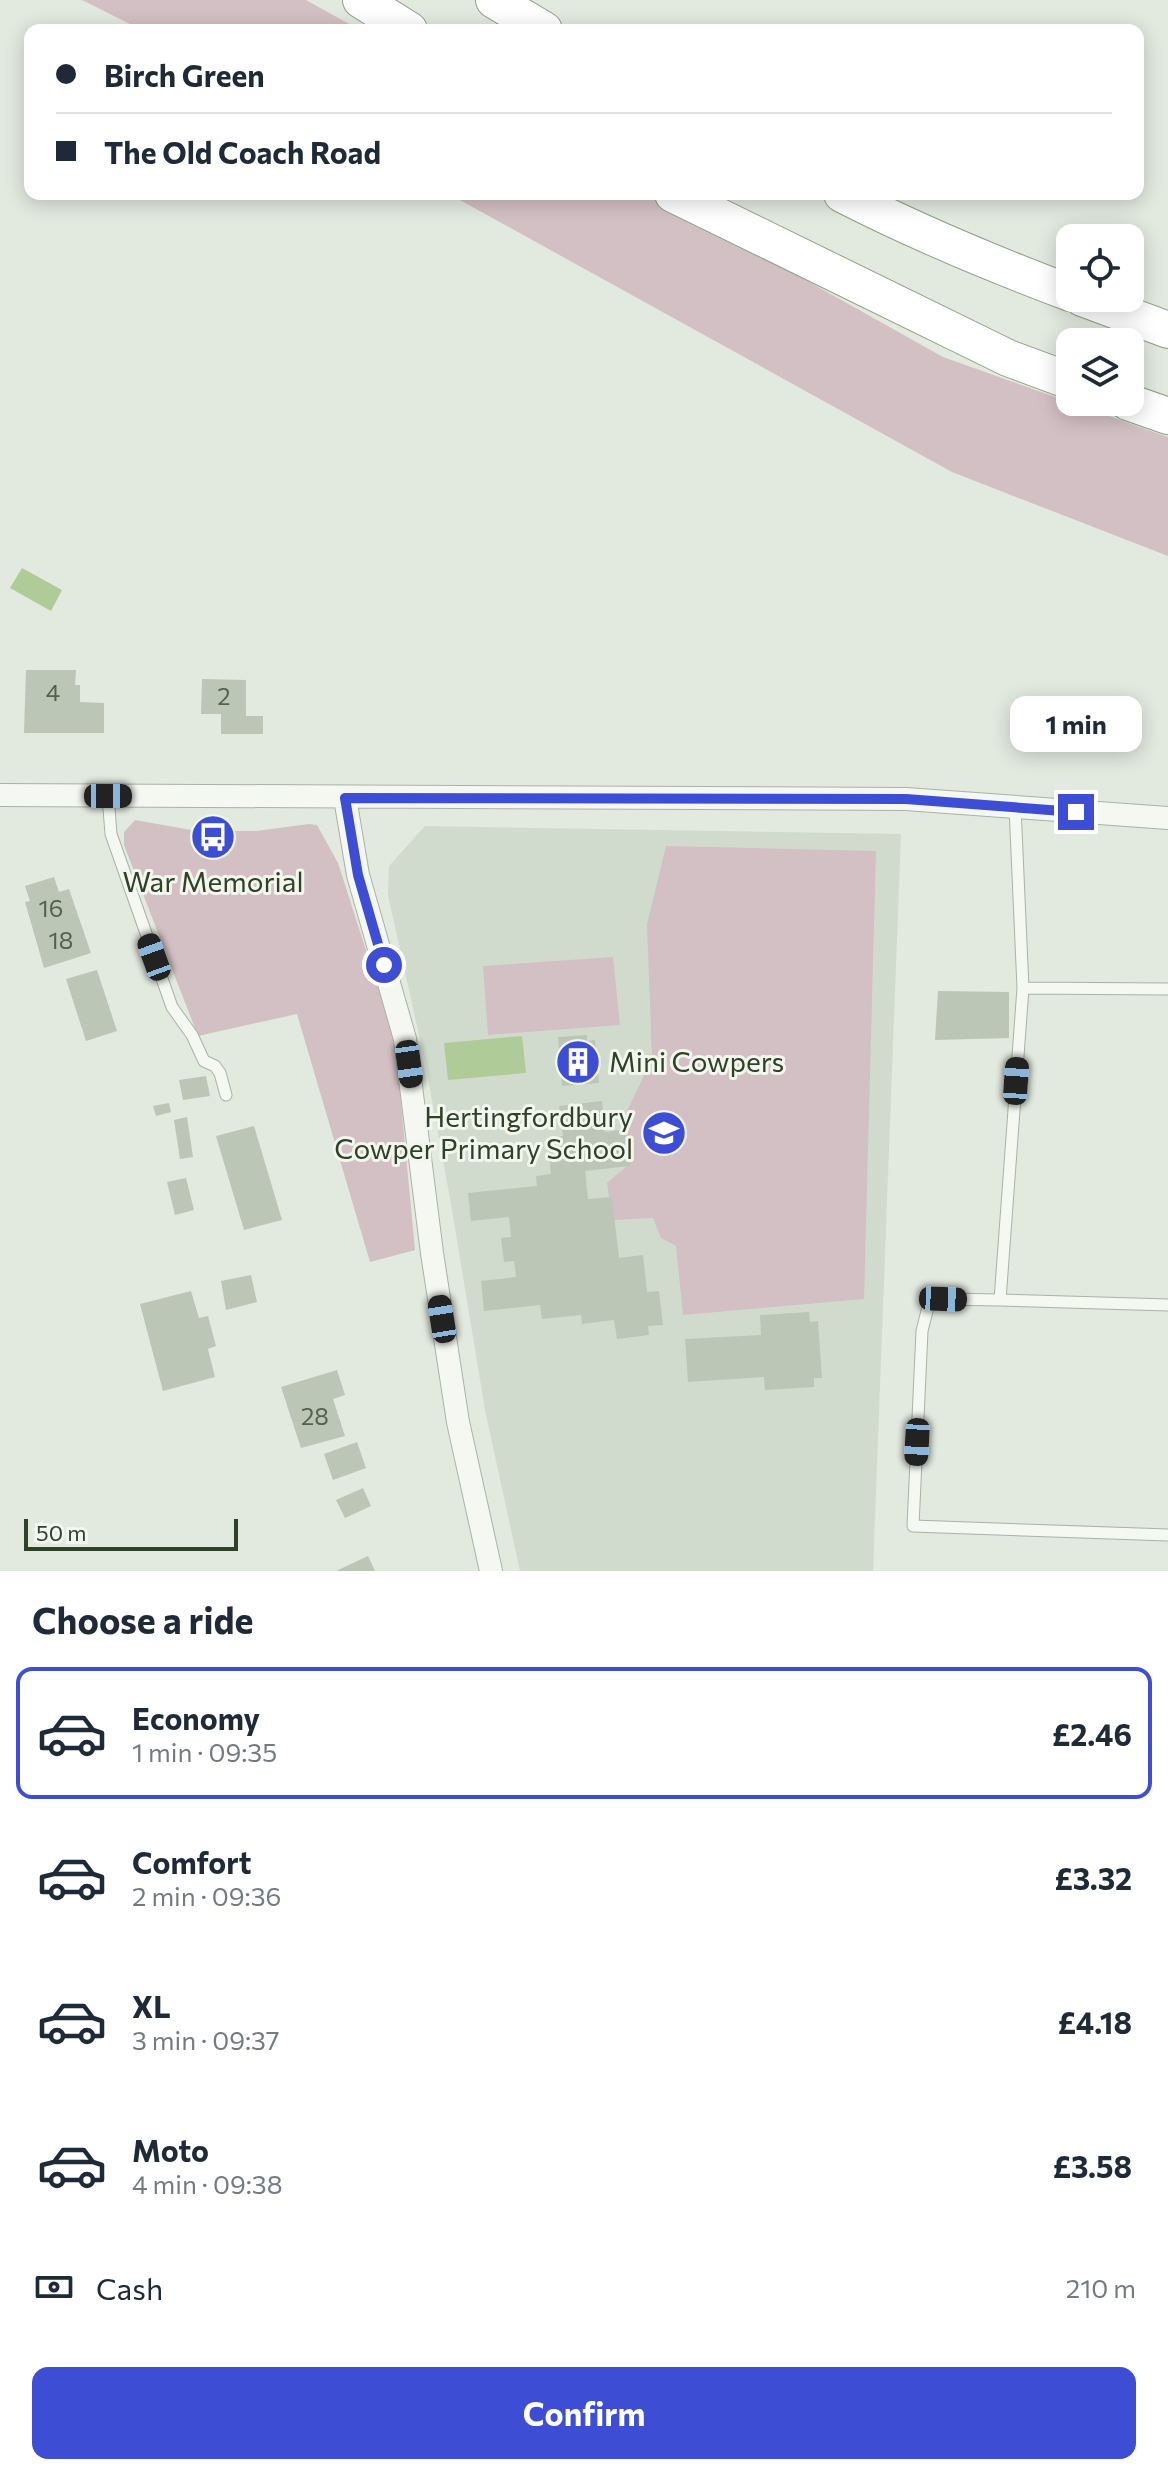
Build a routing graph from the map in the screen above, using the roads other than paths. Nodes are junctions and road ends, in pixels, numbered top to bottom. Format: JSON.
{"nodes":[{"id":1,"x":361,"y":0,"type":"edge"},
{"id":2,"x":494,"y":0,"type":"edge"},
{"id":3,"x":399,"y":24,"type":"edge"},
{"id":4,"x":534,"y":24,"type":"edge"},
{"id":5,"x":685,"y":200,"type":"edge"},
{"id":6,"x":855,"y":200,"type":"edge"},
{"id":7,"x":1056,"y":288,"type":"edge"},
{"id":8,"x":1120,"y":312,"type":"edge"},
{"id":9,"x":1168,"y":330,"type":"edge"},
{"id":10,"x":1056,"y":376,"type":"edge"},
{"id":11,"x":1144,"y":408,"type":"edge"},
{"id":12,"x":1168,"y":416,"type":"edge"},
{"id":13,"x":0,"y":795,"type":"edge"},
{"id":14,"x":108,"y":796,"type":"junction"},
{"id":15,"x":345,"y":798,"type":"junction"},
{"id":16,"x":1015,"y":807,"type":"junction"},
{"id":17,"x":1168,"y":818,"type":"edge"},
{"id":18,"x":1023,"y":988,"type":"junction"},
{"id":19,"x":1168,"y":989,"type":"edge"},
{"id":20,"x":226,"y":1095,"type":"dead end"},
{"id":21,"x":1000,"y":1300,"type":"junction"},
{"id":22,"x":1168,"y":1305,"type":"edge"},
{"id":23,"x":1168,"y":1535,"type":"edge"},
{"id":24,"x":491,"y":1571,"type":"edge"}],
"edges":[{"from":1,"to":3,"type":"highway"},
{"from":2,"to":4,"type":"highway"},
{"from":5,"to":10,"type":"highway"},
{"from":6,"to":7,"type":"highway"},
{"from":8,"to":9,"type":"highway"},
{"from":11,"to":12,"type":"highway"},
{"from":13,"to":14,"type":"street"},
{"from":14,"to":15,"type":"street"},
{"from":14,"to":20,"type":"lane"},
{"from":15,"to":16,"type":"street"},
{"from":15,"to":24,"type":"street"},
{"from":16,"to":17,"type":"street"},
{"from":16,"to":18,"type":"lane"},
{"from":18,"to":19,"type":"lane"},
{"from":18,"to":21,"type":"lane"},
{"from":21,"to":22,"type":"lane"},
{"from":21,"to":23,"type":"lane"}]}
